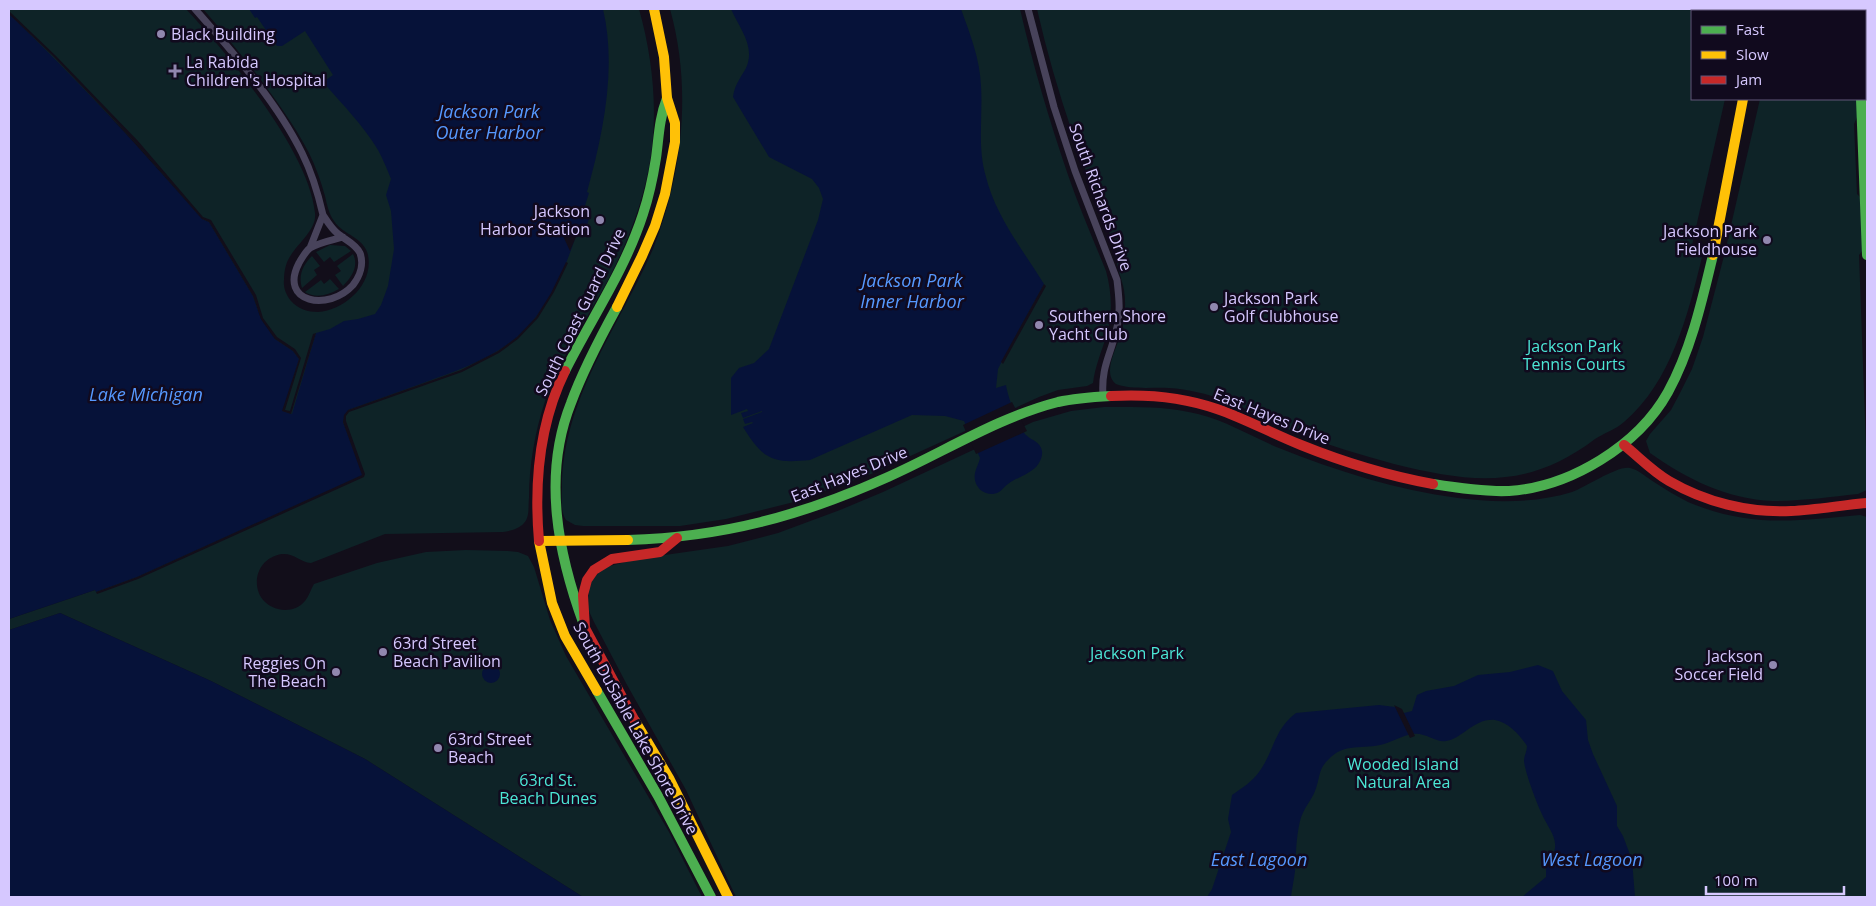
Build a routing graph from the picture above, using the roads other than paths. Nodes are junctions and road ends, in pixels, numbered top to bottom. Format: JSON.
{"nodes":[{"id":1,"x":195,"y":9,"type":"edge"},
{"id":2,"x":654,"y":9,"type":"edge"},
{"id":3,"x":1028,"y":9,"type":"edge"},
{"id":4,"x":667,"y":98,"type":"junction"},
{"id":5,"x":1744,"y":100,"type":"edge"},
{"id":6,"x":1861,"y":100,"type":"edge"},
{"id":7,"x":323,"y":215,"type":"junction"},
{"id":8,"x":1867,"y":224,"type":"edge"},
{"id":9,"x":343,"y":238,"type":"junction"},
{"id":10,"x":310,"y":248,"type":"junction"},
{"id":11,"x":1867,"y":255,"type":"edge"},
{"id":12,"x":1103,"y":396,"type":"junction"},
{"id":13,"x":1624,"y":445,"type":"junction"},
{"id":14,"x":1867,"y":503,"type":"edge"},
{"id":15,"x":677,"y":538,"type":"junction"},
{"id":16,"x":539,"y":541,"type":"junction"},
{"id":17,"x":558,"y":541,"type":"junction"},
{"id":18,"x":585,"y":628,"type":"junction"},
{"id":19,"x":711,"y":897,"type":"edge"},
{"id":20,"x":728,"y":897,"type":"edge"}],
"edges":[{"from":1,"to":7,"type":"street"},
{"from":2,"to":4,"type":"main road","name":"South Coast Guard Drive"},
{"from":3,"to":12,"type":"street","name":"South Richards Drive"},
{"from":4,"to":16,"type":"main road","name":"South Coast Guard Drive"},
{"from":4,"to":17,"type":"main road","name":"South Coast Guard Drive"},
{"from":5,"to":13,"type":"main road","name":"East Hayes Drive"},
{"from":6,"to":8,"type":"main road"},
{"from":7,"to":9,"type":"street"},
{"from":7,"to":10,"type":"street"},
{"from":8,"to":11,"type":"main road"},
{"from":9,"to":10,"type":"street"},
{"from":9,"to":10,"type":"street"},
{"from":12,"to":13,"type":"main road","name":"East Hayes Drive"},
{"from":12,"to":15,"type":"main road","name":"East Hayes Drive"},
{"from":13,"to":14,"type":"main road"},
{"from":15,"to":17,"type":"main road","name":"East Hayes Drive"},
{"from":15,"to":18,"type":"main road"},
{"from":16,"to":17,"type":"main road","name":"East Hayes Drive"},
{"from":16,"to":19,"type":"main road","name":"South DuSable Lake Shore Drive"},
{"from":17,"to":18,"type":"main road","name":"South DuSable Lake Shore Drive"},
{"from":18,"to":20,"type":"main road","name":"South DuSable Lake Shore Drive"}]}
